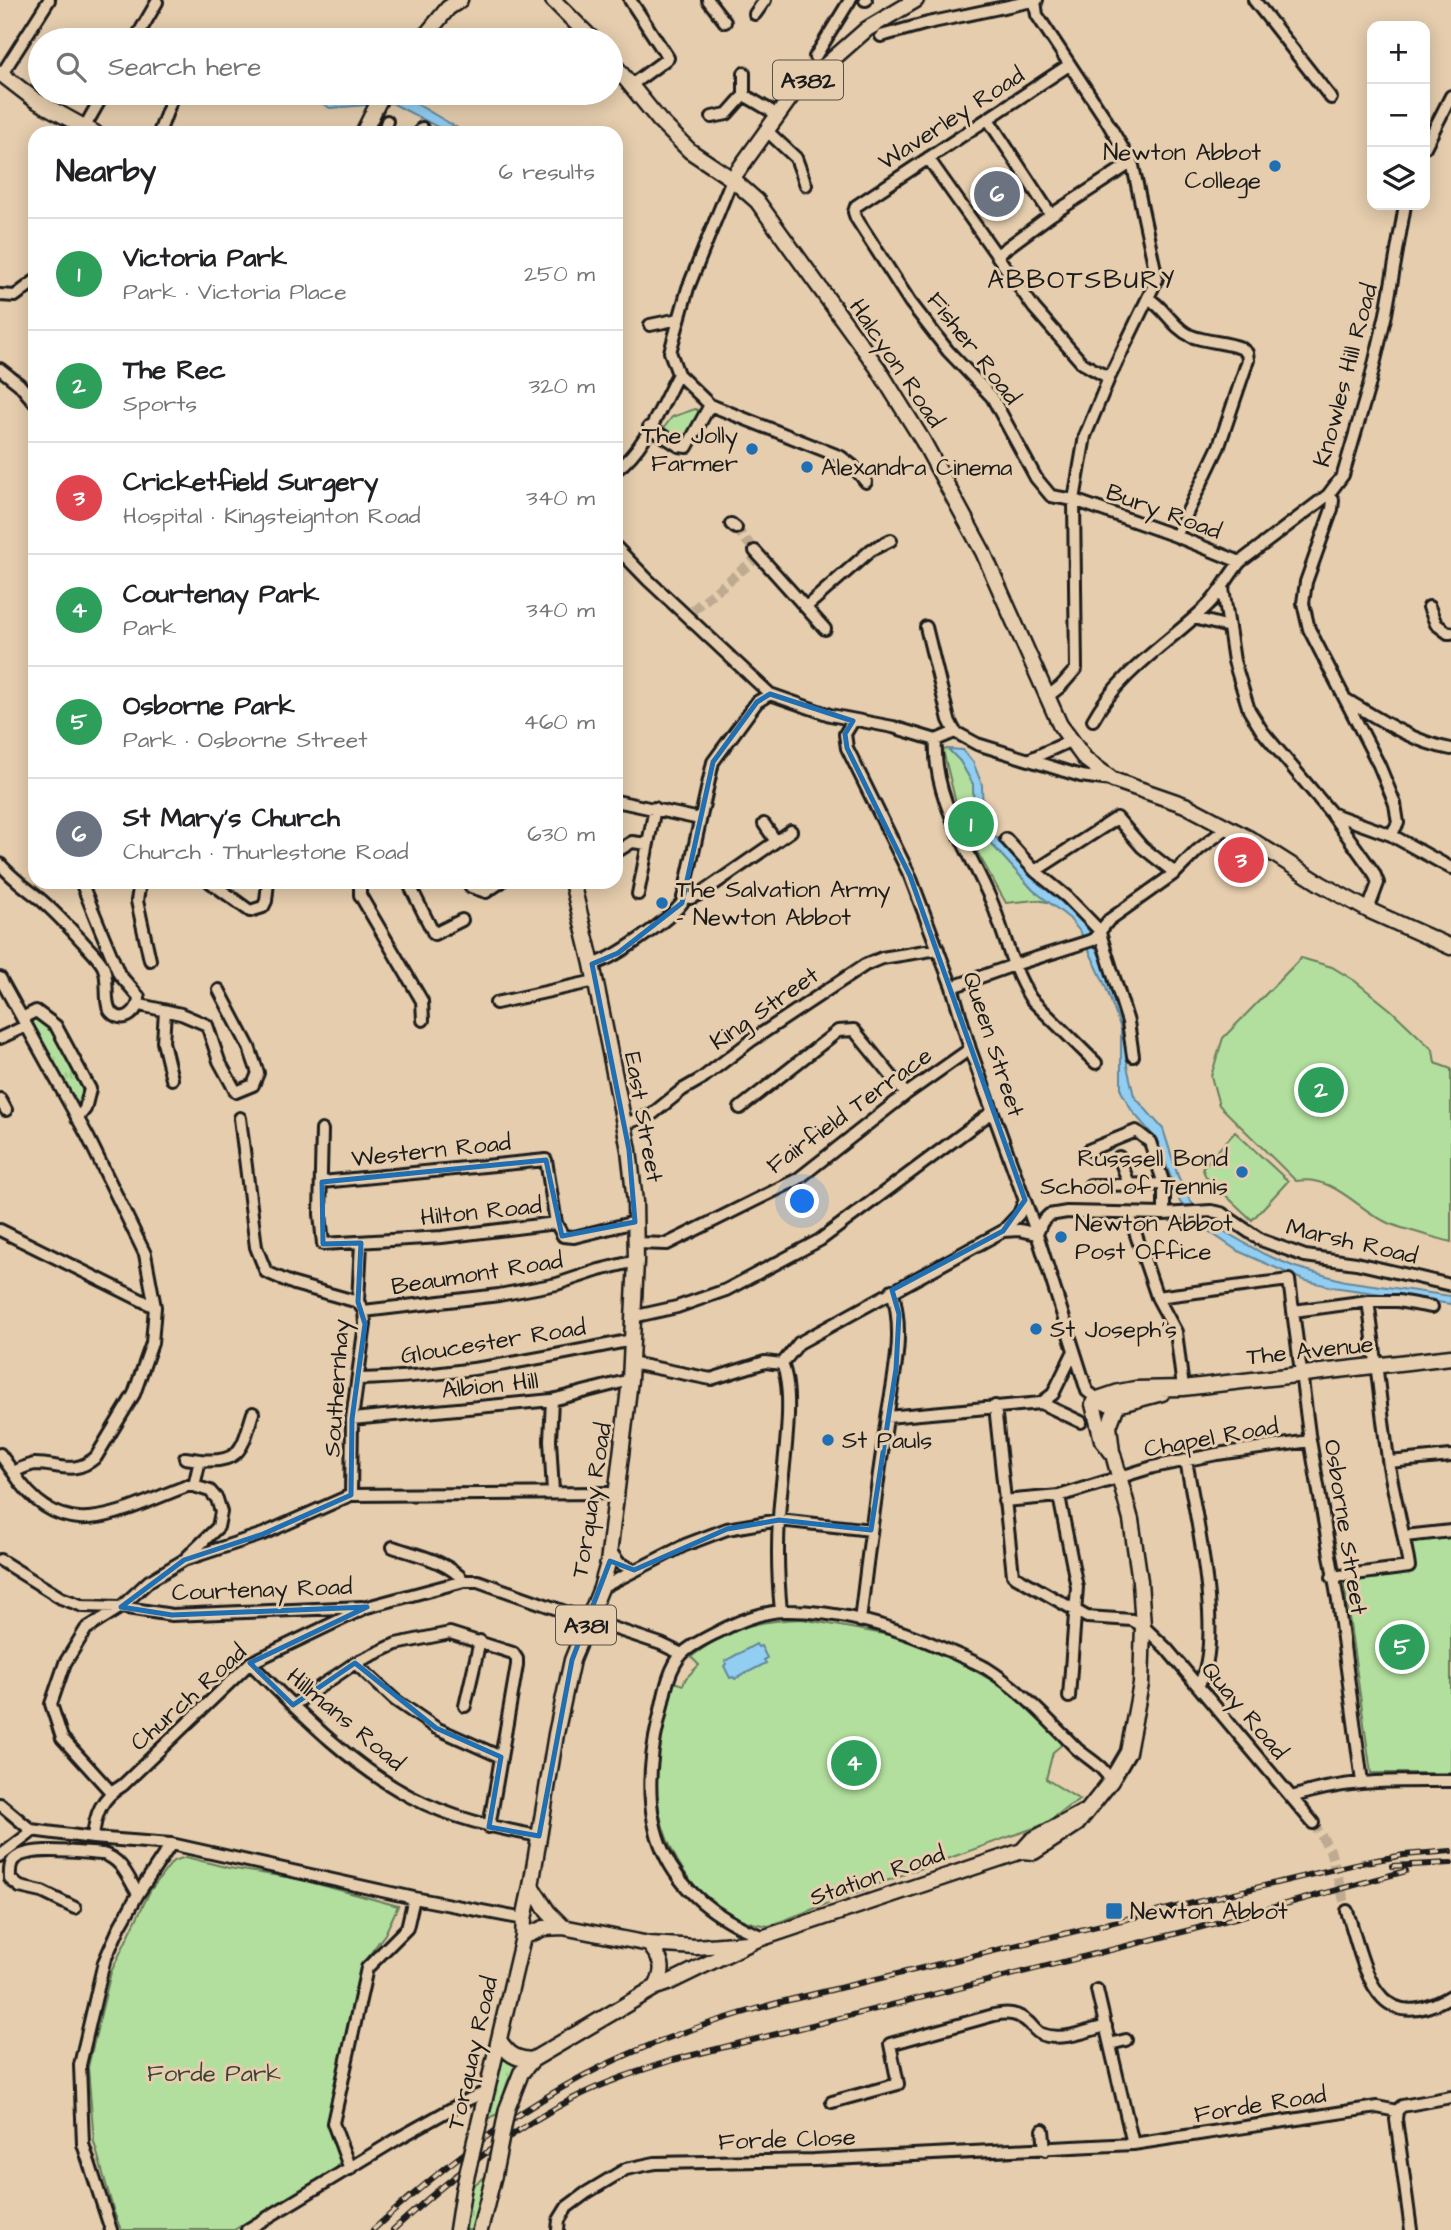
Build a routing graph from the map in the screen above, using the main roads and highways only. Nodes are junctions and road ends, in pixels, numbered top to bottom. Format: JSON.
{"nodes":[{"id":1,"x":460,"y":0,"type":"edge"},
{"id":2,"x":554,"y":0,"type":"edge"},
{"id":3,"x":909,"y":2,"type":"edge"},
{"id":4,"x":432,"y":28,"type":"edge"},
{"id":5,"x":581,"y":28,"type":"edge"},
{"id":6,"x":1,"y":74,"type":"edge"},
{"id":7,"x":623,"y":75,"type":"edge"},
{"id":8,"x":28,"y":95,"type":"edge"},
{"id":9,"x":43,"y":105,"type":"edge"},
{"id":10,"x":377,"y":105,"type":"edge"},
{"id":11,"x":82,"y":126,"type":"edge"},
{"id":12,"x":366,"y":126,"type":"edge"},
{"id":13,"x":732,"y":179,"type":"junction"},
{"id":14,"x":574,"y":889,"type":"edge"},
{"id":15,"x":1451,"y":947,"type":"edge"},
{"id":16,"x":1451,"y":1357,"type":"edge"},
{"id":17,"x":631,"y":1363,"type":"joint"},
{"id":18,"x":1179,"y":1389,"type":"junction"},
{"id":19,"x":1093,"y":1398,"type":"joint"},
{"id":20,"x":1113,"y":1454,"type":"junction"},
{"id":21,"x":1111,"y":1781,"type":"joint"},
{"id":22,"x":531,"y":1886,"type":"junction"},
{"id":23,"x":563,"y":1927,"type":"junction"},
{"id":24,"x":523,"y":1937,"type":"junction"},
{"id":25,"x":747,"y":1943,"type":"junction"},
{"id":26,"x":649,"y":1944,"type":"junction"},
{"id":27,"x":656,"y":1987,"type":"junction"},
{"id":28,"x":499,"y":2039,"type":"junction"},
{"id":29,"x":532,"y":2060,"type":"junction"},
{"id":30,"x":493,"y":2181,"type":"junction"},
{"id":31,"x":457,"y":2230,"type":"edge"},
{"id":32,"x":480,"y":2230,"type":"edge"},
{"id":33,"x":490,"y":2230,"type":"edge"}],
"edges":[{"from":1,"to":4,"type":"main road"},
{"from":2,"to":5,"type":"main road"},
{"from":3,"to":13,"type":"main road","number":"A382"},
{"from":6,"to":8,"type":"main road"},
{"from":7,"to":13,"type":"main road","name":"Halcyon Road"},
{"from":9,"to":11,"type":"main road"},
{"from":10,"to":12,"type":"main road"},
{"from":13,"to":15,"type":"main road","name":"Halcyon Road"},
{"from":14,"to":17,"type":"main road","name":"East Street","number":"A381"},
{"from":16,"to":18,"type":"main road","name":"The Avenue"},
{"from":17,"to":22,"type":"main road","name":"Torquay Road","number":"A381"},
{"from":18,"to":19,"type":"main road","name":"The Avenue"},
{"from":18,"to":20,"type":"main road","name":"The Avenue"},
{"from":19,"to":20,"type":"main road","name":"Queen Street"},
{"from":20,"to":21,"type":"main road","name":"Queen Street"},
{"from":21,"to":25,"type":"main road","name":"Station Road"},
{"from":22,"to":23,"type":"main road"},
{"from":22,"to":24,"type":"main road","name":"Torquay Road","number":"A381"},
{"from":23,"to":24,"type":"main road"},
{"from":23,"to":26,"type":"main road","name":"Station Road"},
{"from":24,"to":28,"type":"main road","name":"Torquay Road","number":"A381"},
{"from":25,"to":26,"type":"main road","name":"Station Road"},
{"from":25,"to":27,"type":"main road","name":"Station Road"},
{"from":26,"to":27,"type":"main road"},
{"from":27,"to":29,"type":"main road","name":"Station Road"},
{"from":28,"to":29,"type":"main road"},
{"from":28,"to":31,"type":"main road","name":"Torquay Road","number":"A381","bridge":true},
{"from":29,"to":30,"type":"main road","name":"Torquay Road","bridge":true},
{"from":30,"to":32,"type":"main road","name":"Torquay Road"},
{"from":30,"to":33,"type":"main road"}]}
